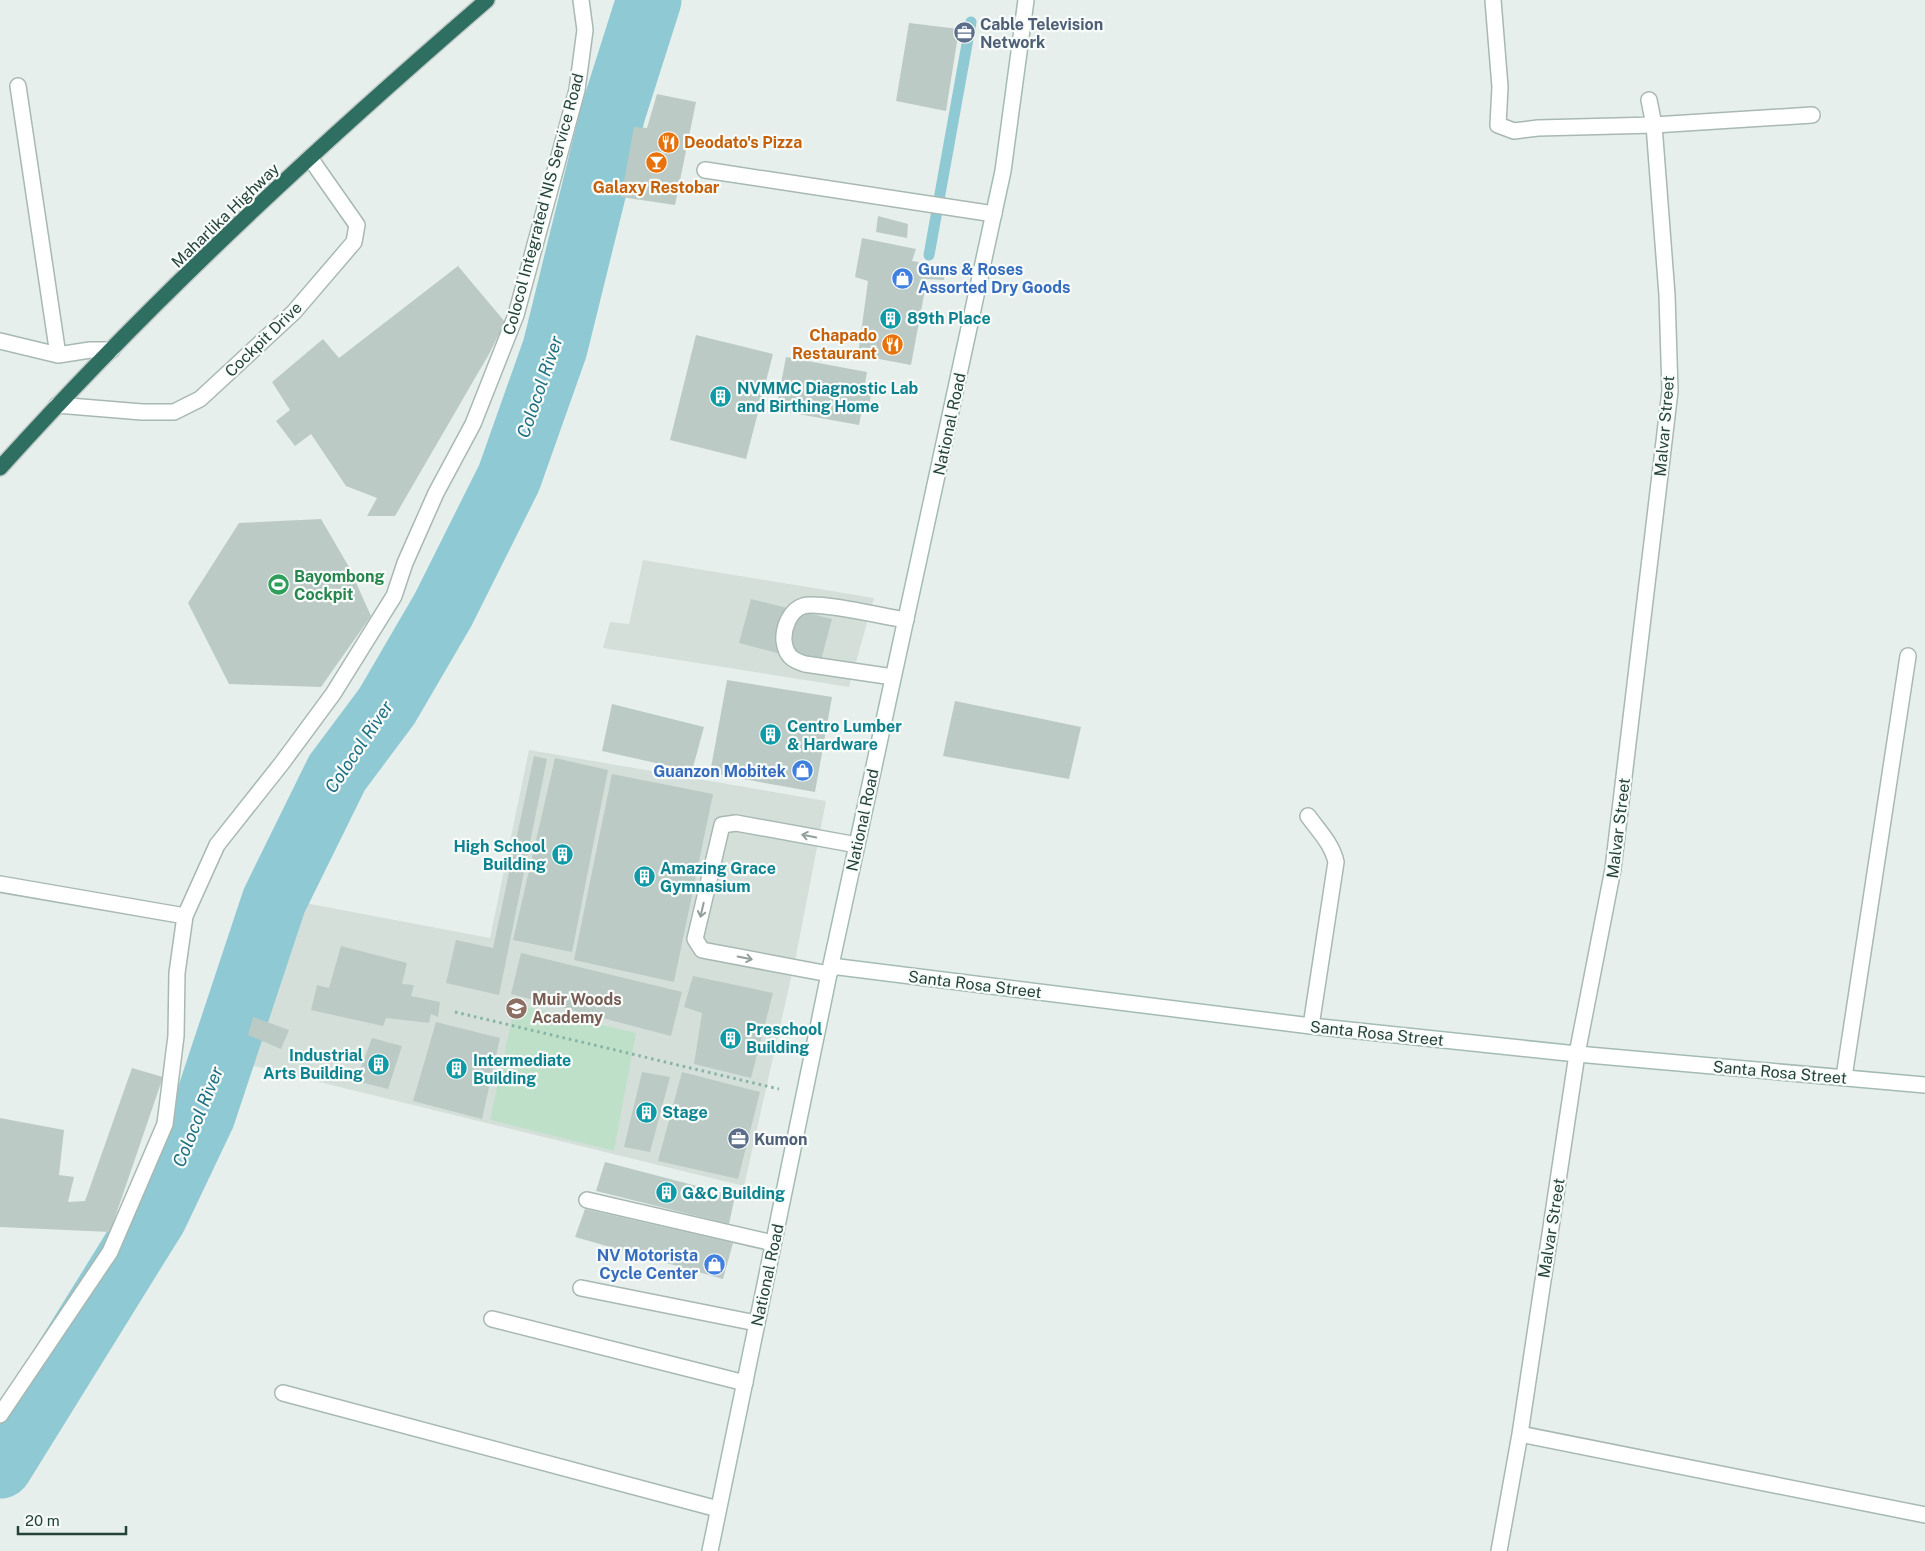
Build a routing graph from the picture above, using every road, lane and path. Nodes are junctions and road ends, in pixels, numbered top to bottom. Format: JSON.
{"nodes":[{"id":1,"x":487,"y":0,"type":"edge"},
{"id":2,"x":581,"y":0,"type":"edge"},
{"id":3,"x":1026,"y":0,"type":"edge"},
{"id":4,"x":1493,"y":0,"type":"edge"},
{"id":5,"x":18,"y":86,"type":"dead end"},
{"id":6,"x":1649,"y":100,"type":"dead end"},
{"id":7,"x":1812,"y":115,"type":"dead end"},
{"id":8,"x":1654,"y":125,"type":"junction"},
{"id":9,"x":310,"y":158,"type":"junction"},
{"id":10,"x":706,"y":170,"type":"dead end"},
{"id":11,"x":994,"y":214,"type":"junction"},
{"id":12,"x":0,"y":341,"type":"edge"},
{"id":13,"x":112,"y":350,"type":"junction"},
{"id":14,"x":58,"y":355,"type":"junction"},
{"id":15,"x":57,"y":405,"type":"junction"},
{"id":16,"x":0,"y":468,"type":"edge"},
{"id":17,"x":906,"y":620,"type":"junction"},
{"id":18,"x":1908,"y":656,"type":"dead end"},
{"id":19,"x":893,"y":677,"type":"junction"},
{"id":20,"x":1308,"y":816,"type":"dead end"},
{"id":21,"x":857,"y":845,"type":"junction"},
{"id":22,"x":0,"y":884,"type":"edge"},
{"id":23,"x":185,"y":916,"type":"junction"},
{"id":24,"x":830,"y":970,"type":"junction"},
{"id":25,"x":455,"y":1012,"type":"dead end"},
{"id":26,"x":1311,"y":1026,"type":"junction"},
{"id":27,"x":1578,"y":1054,"type":"junction"},
{"id":28,"x":1844,"y":1077,"type":"junction"},
{"id":29,"x":1925,"y":1085,"type":"edge"},
{"id":30,"x":804,"y":1095,"type":"junction"},
{"id":31,"x":587,"y":1200,"type":"dead end"},
{"id":32,"x":773,"y":1243,"type":"junction"},
{"id":33,"x":581,"y":1288,"type":"dead end"},
{"id":34,"x":492,"y":1320,"type":"dead end"},
{"id":35,"x":756,"y":1323,"type":"junction"},
{"id":36,"x":745,"y":1383,"type":"junction"},
{"id":37,"x":283,"y":1393,"type":"dead end"},
{"id":38,"x":0,"y":1415,"type":"edge"},
{"id":39,"x":1520,"y":1434,"type":"junction"},
{"id":40,"x":718,"y":1509,"type":"junction"},
{"id":41,"x":1925,"y":1515,"type":"edge"},
{"id":42,"x":710,"y":1551,"type":"edge"},
{"id":43,"x":1498,"y":1551,"type":"edge"}],
"edges":[{"from":1,"to":9,"type":"highway","name":"Maharlika Highway"},
{"from":2,"to":23,"type":"street","name":"Colocol Integrated NIS Service Road"},
{"from":3,"to":11,"type":"street","name":"National Road"},
{"from":4,"to":8,"type":"street"},
{"from":5,"to":14,"type":"street"},
{"from":6,"to":8,"type":"street","name":"Malvar Street"},
{"from":7,"to":8,"type":"street"},
{"from":8,"to":27,"type":"street","name":"Malvar Street"},
{"from":9,"to":13,"type":"highway","name":"Maharlika Highway"},
{"from":9,"to":15,"type":"street","name":"Cockpit Drive"},
{"from":10,"to":11,"type":"street"},
{"from":11,"to":17,"type":"street","name":"National Road"},
{"from":12,"to":14,"type":"street"},
{"from":13,"to":14,"type":"street"},
{"from":13,"to":15,"type":"highway","name":"Maharlika Highway"},
{"from":15,"to":16,"type":"highway","name":"Maharlika Highway"},
{"from":17,"to":19,"type":"street","name":"National Road"},
{"from":17,"to":19,"type":"street"},
{"from":18,"to":28,"type":"street"},
{"from":19,"to":21,"type":"street","name":"National Road"},
{"from":20,"to":26,"type":"street"},
{"from":21,"to":24,"type":"street","name":"National Road"},
{"from":21,"to":24,"type":"street","name":"Santa Rosa Street","one_way":true},
{"from":22,"to":23,"type":"street"},
{"from":23,"to":38,"type":"street","name":"Colocol Integrated NIS Service Road"},
{"from":24,"to":26,"type":"street","name":"Santa Rosa Street"},
{"from":24,"to":30,"type":"street","name":"National Road"},
{"from":25,"to":30,"type":"path"},
{"from":26,"to":27,"type":"street","name":"Santa Rosa Street"},
{"from":27,"to":28,"type":"street","name":"Santa Rosa Street"},
{"from":27,"to":39,"type":"street","name":"Malvar Street"},
{"from":28,"to":29,"type":"street","name":"Santa Rosa Street"},
{"from":30,"to":32,"type":"street","name":"National Road"},
{"from":31,"to":32,"type":"street"},
{"from":32,"to":35,"type":"street","name":"National Road"},
{"from":33,"to":35,"type":"street"},
{"from":34,"to":36,"type":"street"},
{"from":35,"to":36,"type":"street","name":"National Road"},
{"from":36,"to":40,"type":"street","name":"National Road"},
{"from":37,"to":40,"type":"street"},
{"from":39,"to":41,"type":"street"},
{"from":39,"to":43,"type":"street","name":"Malvar Street"},
{"from":40,"to":42,"type":"street","name":"National Road"}]}
